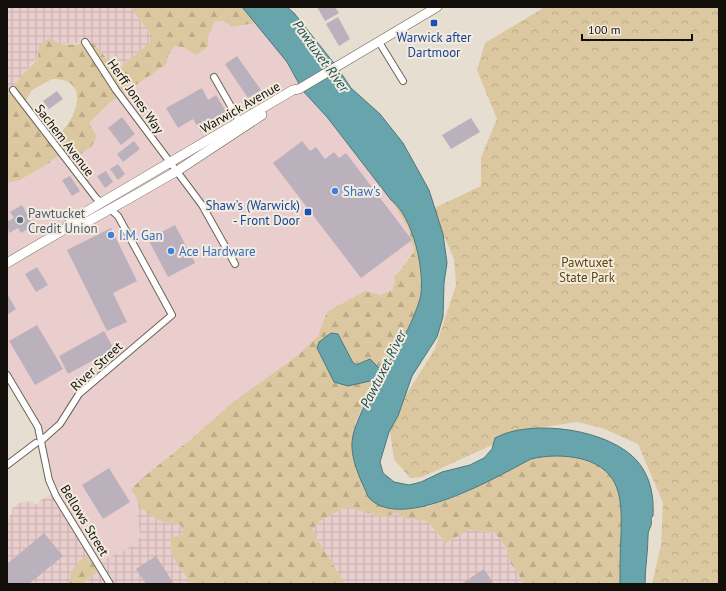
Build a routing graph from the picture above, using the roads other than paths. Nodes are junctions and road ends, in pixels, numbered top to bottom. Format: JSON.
{"nodes":[{"id":1,"x":437,"y":7,"type":"edge"},
{"id":2,"x":85,"y":42,"type":"dead end"},
{"id":3,"x":379,"y":42,"type":"junction"},
{"id":4,"x":214,"y":77,"type":"dead end"},
{"id":5,"x":403,"y":81,"type":"dead end"},
{"id":6,"x":300,"y":89,"type":"junction"},
{"id":7,"x":12,"y":90,"type":"dead end"},
{"id":8,"x":240,"y":122,"type":"junction"},
{"id":9,"x":169,"y":162,"type":"junction"},
{"id":10,"x":177,"y":171,"type":"junction"},
{"id":11,"x":102,"y":203,"type":"junction"},
{"id":12,"x":110,"y":209,"type":"junction"},
{"id":13,"x":66,"y":229,"type":"junction"},
{"id":14,"x":7,"y":263,"type":"edge"},
{"id":15,"x":235,"y":264,"type":"dead end"},
{"id":16,"x":7,"y":376,"type":"edge"},
{"id":17,"x":39,"y":442,"type":"junction"},
{"id":18,"x":7,"y":465,"type":"edge"},
{"id":19,"x":110,"y":584,"type":"edge"}],
"edges":[{"from":1,"to":3,"type":"main road"},
{"from":2,"to":9,"type":"street","name":"Herff Jones Way"},
{"from":3,"to":5,"type":"street"},
{"from":3,"to":6,"type":"main road"},
{"from":4,"to":8,"type":"street"},
{"from":6,"to":8,"type":"main road","name":"Warwick Avenue"},
{"from":6,"to":10,"type":"main road","name":"Warwick Avenue"},
{"from":7,"to":11,"type":"street","name":"Sachem Avenue"},
{"from":8,"to":9,"type":"main road","name":"Warwick Avenue"},
{"from":9,"to":10,"type":"street","name":"Herff Jones Way"},
{"from":9,"to":11,"type":"main road","name":"Warwick Avenue"},
{"from":10,"to":12,"type":"main road","name":"Warwick Avenue"},
{"from":10,"to":15,"type":"street","name":"Herff Jones Way"},
{"from":11,"to":13,"type":"main road","name":"Warwick Avenue"},
{"from":12,"to":13,"type":"main road","name":"Warwick Avenue"},
{"from":12,"to":17,"type":"street","name":"River Street"},
{"from":13,"to":14,"type":"main road","name":"Warwick Avenue"},
{"from":16,"to":17,"type":"street","name":"Bellows Street"},
{"from":17,"to":18,"type":"street","name":"River Street"},
{"from":17,"to":19,"type":"street","name":"Bellows Street"}]}
